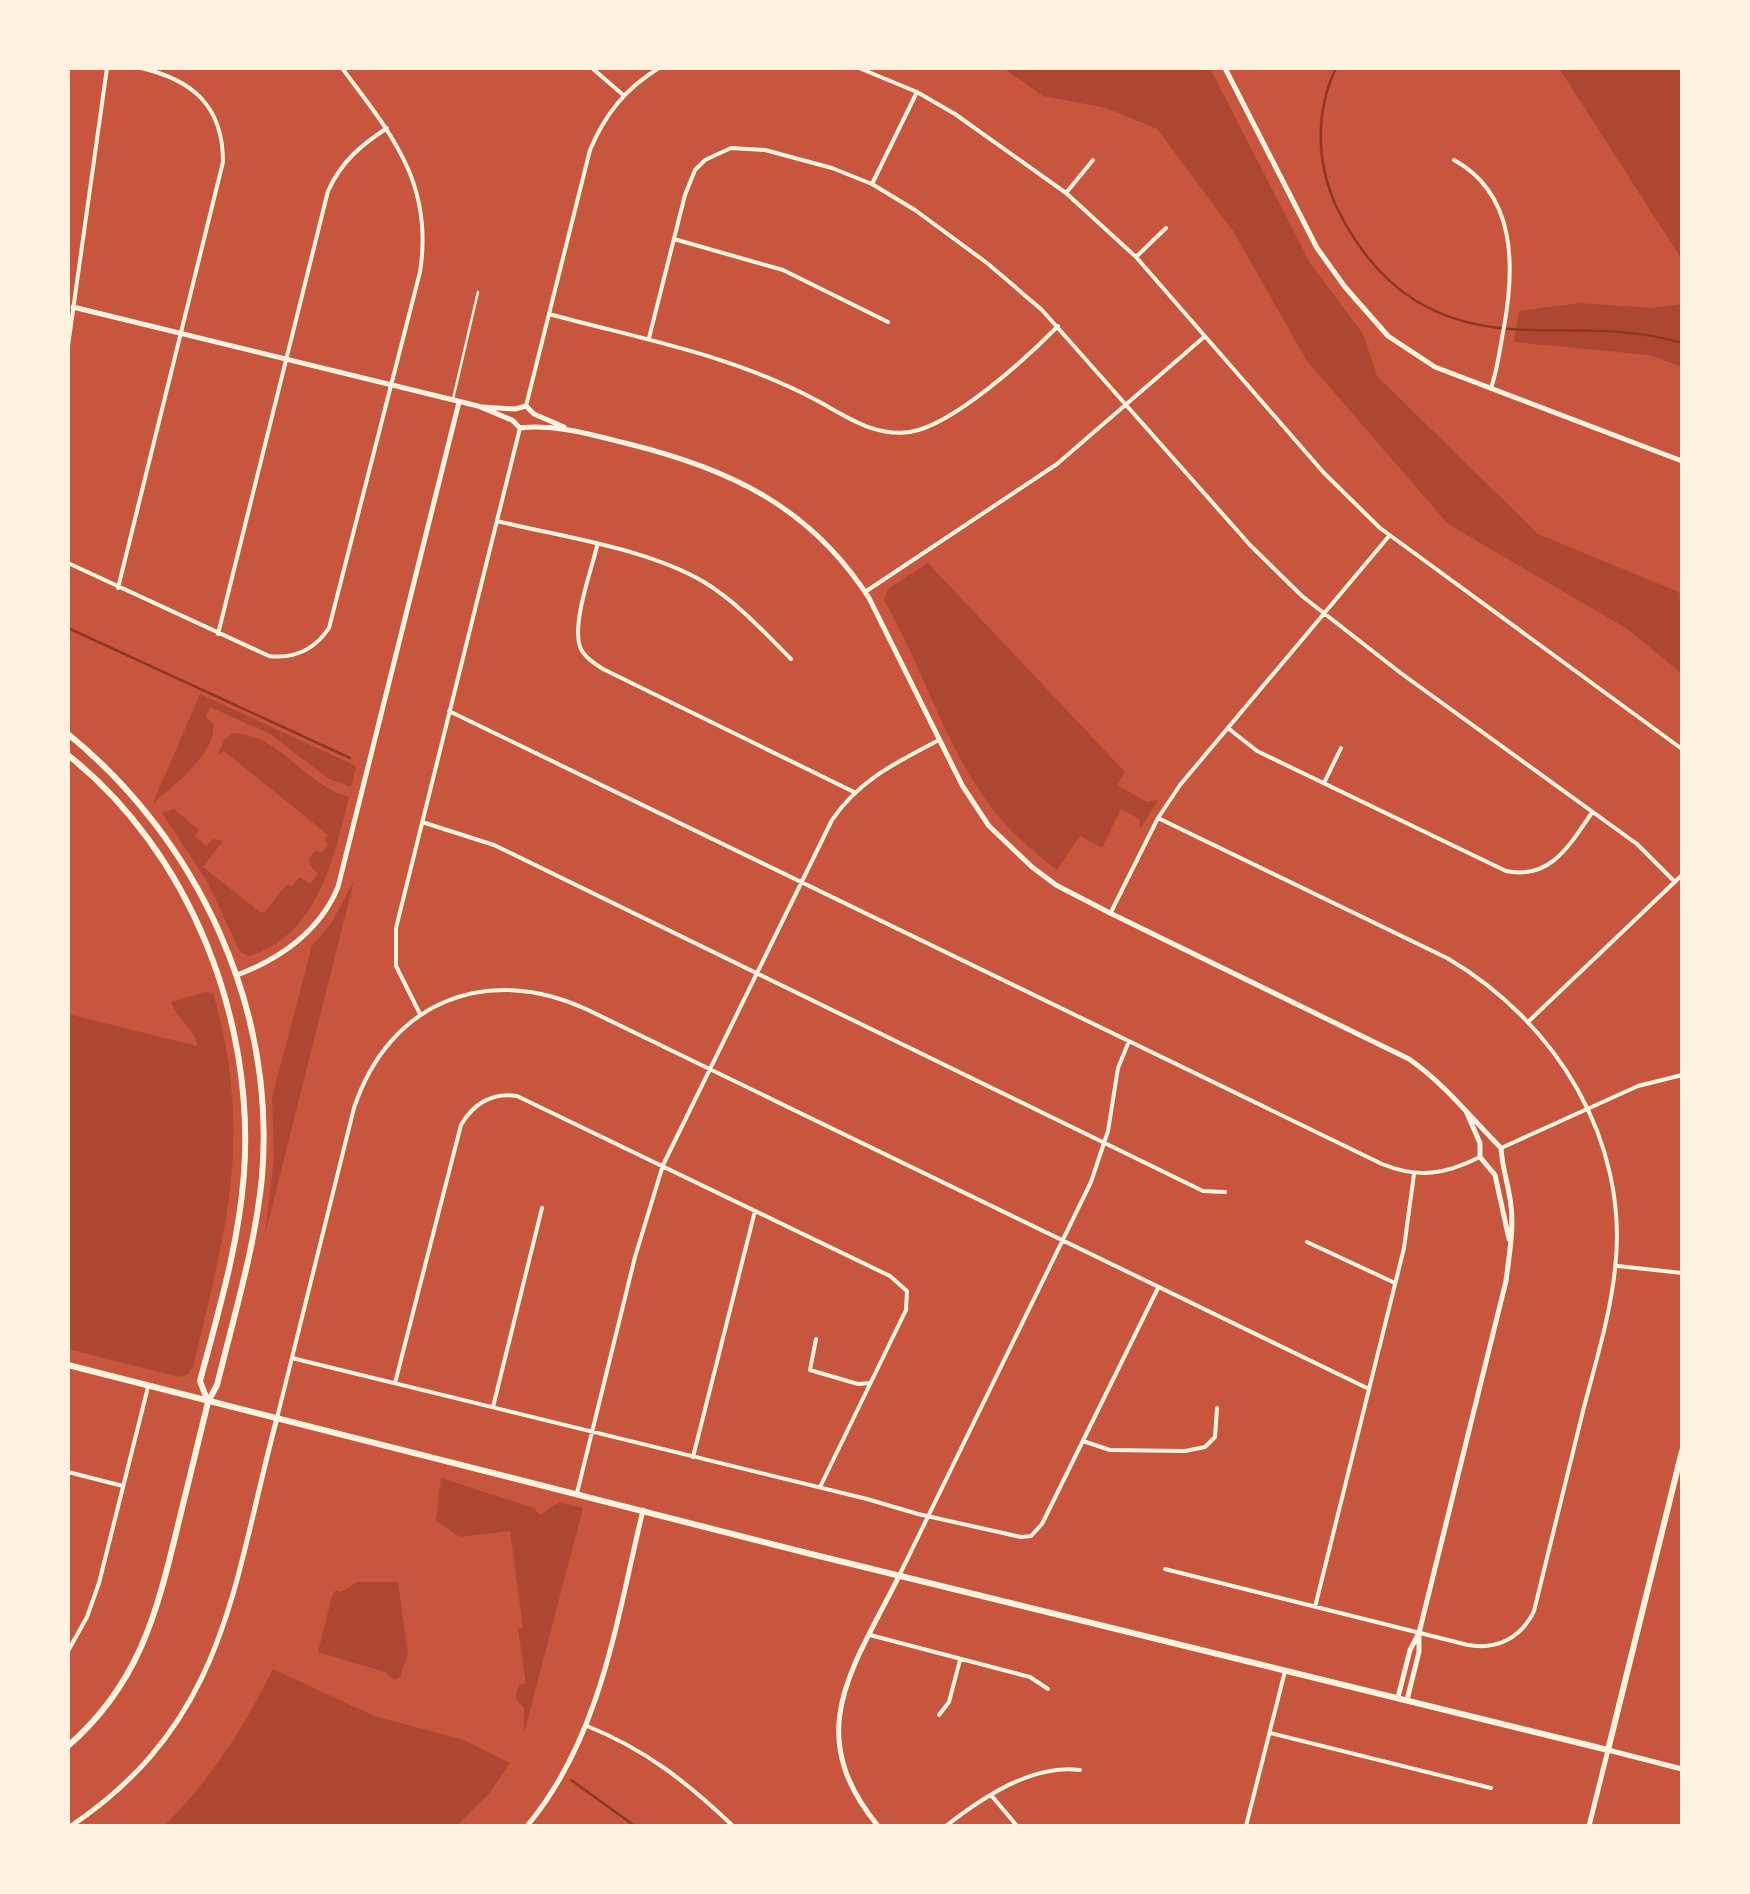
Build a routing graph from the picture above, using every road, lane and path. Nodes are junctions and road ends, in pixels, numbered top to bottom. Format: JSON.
{"nodes":[{"id":1,"x":107,"y":68,"type":"edge"},
{"id":2,"x":141,"y":68,"type":"edge"},
{"id":3,"x":342,"y":68,"type":"edge"},
{"id":4,"x":592,"y":68,"type":"edge"},
{"id":5,"x":658,"y":68,"type":"edge"},
{"id":6,"x":859,"y":68,"type":"edge"},
{"id":7,"x":1225,"y":68,"type":"edge"},
{"id":8,"x":917,"y":92,"type":"junction"},
{"id":9,"x":623,"y":95,"type":"junction"},
{"id":10,"x":387,"y":128,"type":"junction"},
{"id":11,"x":1093,"y":160,"type":"dead end"},
{"id":12,"x":1454,"y":160,"type":"dead end"},
{"id":13,"x":872,"y":184,"type":"junction"},
{"id":14,"x":1066,"y":194,"type":"junction"},
{"id":15,"x":1166,"y":228,"type":"dead end"},
{"id":16,"x":674,"y":239,"type":"junction"},
{"id":17,"x":1136,"y":257,"type":"junction"},
{"id":18,"x":478,"y":292,"type":"dead end"},
{"id":19,"x":73,"y":307,"type":"junction"},
{"id":20,"x":549,"y":314,"type":"junction"},
{"id":21,"x":888,"y":322,"type":"dead end"},
{"id":22,"x":1058,"y":326,"type":"junction"},
{"id":23,"x":182,"y":332,"type":"junction"},
{"id":24,"x":1205,"y":336,"type":"junction"},
{"id":25,"x":649,"y":338,"type":"junction"},
{"id":26,"x":68,"y":346,"type":"edge"},
{"id":27,"x":286,"y":358,"type":"junction"},
{"id":28,"x":392,"y":385,"type":"junction"},
{"id":29,"x":1491,"y":388,"type":"junction"},
{"id":30,"x":456,"y":401,"type":"junction"},
{"id":31,"x":1128,"y":404,"type":"junction"},
{"id":32,"x":478,"y":406,"type":"junction"},
{"id":33,"x":526,"y":406,"type":"junction"},
{"id":34,"x":515,"y":409,"type":"junction"},
{"id":35,"x":534,"y":414,"type":"junction"},
{"id":36,"x":512,"y":420,"type":"junction"},
{"id":37,"x":531,"y":425,"type":"junction"},
{"id":38,"x":520,"y":428,"type":"junction"},
{"id":39,"x":566,"y":428,"type":"junction"},
{"id":40,"x":1682,"y":461,"type":"edge"},
{"id":41,"x":497,"y":521,"type":"junction"},
{"id":42,"x":1388,"y":536,"type":"junction"},
{"id":43,"x":597,"y":546,"type":"junction"},
{"id":44,"x":68,"y":563,"type":"edge"},
{"id":45,"x":118,"y":588,"type":"junction"},
{"id":46,"x":865,"y":592,"type":"junction"},
{"id":47,"x":1323,"y":614,"type":"junction"},
{"id":48,"x":218,"y":634,"type":"junction"},
{"id":49,"x":791,"y":659,"type":"dead end"},
{"id":50,"x":450,"y":711,"type":"junction"},
{"id":51,"x":1228,"y":728,"type":"junction"},
{"id":52,"x":68,"y":734,"type":"edge"},
{"id":53,"x":939,"y":740,"type":"junction"},
{"id":54,"x":1341,"y":748,"type":"dead end"},
{"id":55,"x":1682,"y":749,"type":"edge"},
{"id":56,"x":68,"y":755,"type":"edge"},
{"id":57,"x":1324,"y":783,"type":"junction"},
{"id":58,"x":854,"y":792,"type":"junction"},
{"id":59,"x":1592,"y":812,"type":"junction"},
{"id":60,"x":150,"y":816,"type":"junction"},
{"id":61,"x":1158,"y":818,"type":"junction"},
{"id":62,"x":422,"y":822,"type":"junction"},
{"id":63,"x":136,"y":826,"type":"junction"},
{"id":64,"x":1682,"y":876,"type":"edge"},
{"id":65,"x":801,"y":880,"type":"junction"},
{"id":66,"x":1675,"y":882,"type":"junction"},
{"id":67,"x":1110,"y":913,"type":"junction"},
{"id":68,"x":756,"y":974,"type":"junction"},
{"id":69,"x":237,"y":975,"type":"junction"},
{"id":70,"x":220,"y":981,"type":"junction"},
{"id":71,"x":420,"y":1014,"type":"junction"},
{"id":72,"x":1530,"y":1020,"type":"junction"},
{"id":73,"x":1130,"y":1041,"type":"junction"},
{"id":74,"x":710,"y":1069,"type":"junction"},
{"id":75,"x":1682,"y":1075,"type":"edge"},
{"id":76,"x":1465,"y":1109,"type":"junction"},
{"id":77,"x":1588,"y":1109,"type":"junction"},
{"id":78,"x":1495,"y":1142,"type":"junction"},
{"id":79,"x":1105,"y":1144,"type":"junction"},
{"id":80,"x":1480,"y":1148,"type":"junction"},
{"id":81,"x":1501,"y":1148,"type":"junction"},
{"id":82,"x":1501,"y":1156,"type":"junction"},
{"id":83,"x":1480,"y":1157,"type":"junction"},
{"id":84,"x":1487,"y":1163,"type":"junction"},
{"id":85,"x":663,"y":1165,"type":"junction"},
{"id":86,"x":1414,"y":1174,"type":"junction"},
{"id":87,"x":1224,"y":1192,"type":"dead end"},
{"id":88,"x":542,"y":1208,"type":"dead end"},
{"id":89,"x":755,"y":1211,"type":"junction"},
{"id":90,"x":1062,"y":1241,"type":"junction"},
{"id":91,"x":1306,"y":1242,"type":"dead end"},
{"id":92,"x":1510,"y":1242,"type":"junction"},
{"id":93,"x":1616,"y":1266,"type":"junction"},
{"id":94,"x":1682,"y":1273,"type":"edge"},
{"id":95,"x":1395,"y":1283,"type":"junction"},
{"id":96,"x":1158,"y":1288,"type":"junction"},
{"id":97,"x":816,"y":1339,"type":"dead end"},
{"id":98,"x":292,"y":1358,"type":"junction"},
{"id":99,"x":68,"y":1366,"type":"edge"},
{"id":100,"x":395,"y":1383,"type":"junction"},
{"id":101,"x":870,"y":1383,"type":"junction"},
{"id":102,"x":148,"y":1386,"type":"junction"},
{"id":103,"x":1369,"y":1389,"type":"junction"},
{"id":104,"x":208,"y":1402,"type":"junction"},
{"id":105,"x":493,"y":1407,"type":"junction"},
{"id":106,"x":1217,"y":1408,"type":"dead end"},
{"id":107,"x":277,"y":1418,"type":"junction"},
{"id":108,"x":592,"y":1432,"type":"junction"},
{"id":109,"x":1082,"y":1442,"type":"junction"},
{"id":110,"x":1682,"y":1451,"type":"edge"},
{"id":111,"x":693,"y":1457,"type":"junction"},
{"id":112,"x":68,"y":1472,"type":"edge"},
{"id":113,"x":123,"y":1486,"type":"junction"},
{"id":114,"x":820,"y":1487,"type":"junction"},
{"id":115,"x":577,"y":1494,"type":"junction"},
{"id":116,"x":643,"y":1510,"type":"junction"},
{"id":117,"x":928,"y":1516,"type":"junction"},
{"id":118,"x":1165,"y":1570,"type":"dead end"},
{"id":119,"x":898,"y":1576,"type":"junction"},
{"id":120,"x":1315,"y":1607,"type":"junction"},
{"id":121,"x":1418,"y":1633,"type":"junction"},
{"id":122,"x":870,"y":1635,"type":"junction"},
{"id":123,"x":68,"y":1651,"type":"edge"},
{"id":124,"x":960,"y":1660,"type":"junction"},
{"id":125,"x":1286,"y":1670,"type":"junction"},
{"id":126,"x":1048,"y":1689,"type":"dead end"},
{"id":127,"x":1398,"y":1698,"type":"junction"},
{"id":128,"x":1407,"y":1700,"type":"junction"},
{"id":129,"x":939,"y":1716,"type":"dead end"},
{"id":130,"x":587,"y":1726,"type":"junction"},
{"id":131,"x":1270,"y":1733,"type":"junction"},
{"id":132,"x":68,"y":1746,"type":"edge"},
{"id":133,"x":1608,"y":1750,"type":"junction"},
{"id":134,"x":1682,"y":1768,"type":"edge"},
{"id":135,"x":1080,"y":1770,"type":"dead end"},
{"id":136,"x":1491,"y":1788,"type":"dead end"},
{"id":137,"x":991,"y":1795,"type":"junction"},
{"id":138,"x":531,"y":1825,"type":"edge"},
{"id":139,"x":72,"y":1826,"type":"edge"},
{"id":140,"x":733,"y":1826,"type":"edge"},
{"id":141,"x":878,"y":1826,"type":"edge"},
{"id":142,"x":946,"y":1826,"type":"edge"},
{"id":143,"x":1017,"y":1826,"type":"edge"},
{"id":144,"x":1246,"y":1826,"type":"edge"},
{"id":145,"x":1589,"y":1826,"type":"edge"}],
"edges":[{"from":1,"to":19,"type":"street"},
{"from":2,"to":23,"type":"street"},
{"from":3,"to":10,"type":"street"},
{"from":4,"to":9,"type":"street"},
{"from":5,"to":9,"type":"street"},
{"from":6,"to":8,"type":"street"},
{"from":7,"to":29,"type":"street"},
{"from":8,"to":13,"type":"street"},
{"from":8,"to":14,"type":"street"},
{"from":9,"to":20,"type":"street"},
{"from":10,"to":27,"type":"street"},
{"from":10,"to":28,"type":"street"},
{"from":11,"to":14,"type":"street"},
{"from":12,"to":29,"type":"street"},
{"from":13,"to":16,"type":"street"},
{"from":13,"to":22,"type":"street"},
{"from":14,"to":17,"type":"street"},
{"from":15,"to":17,"type":"street"},
{"from":16,"to":21,"type":"street"},
{"from":16,"to":25,"type":"street"},
{"from":17,"to":24,"type":"street"},
{"from":18,"to":30,"type":"lane"},
{"from":19,"to":23,"type":"street"},
{"from":19,"to":26,"type":"street"},
{"from":20,"to":25,"type":"street"},
{"from":20,"to":33,"type":"street"},
{"from":22,"to":25,"type":"street"},
{"from":22,"to":31,"type":"street"},
{"from":23,"to":27,"type":"street"},
{"from":23,"to":45,"type":"street"},
{"from":24,"to":31,"type":"street"},
{"from":24,"to":42,"type":"street"},
{"from":27,"to":28,"type":"street"},
{"from":27,"to":48,"type":"street"},
{"from":28,"to":30,"type":"street"},
{"from":28,"to":48,"type":"street"},
{"from":29,"to":40,"type":"street"},
{"from":30,"to":32,"type":"street"},
{"from":30,"to":69,"type":"street"},
{"from":31,"to":46,"type":"street"},
{"from":31,"to":47,"type":"street"},
{"from":32,"to":34,"type":"street"},
{"from":32,"to":36,"type":"street"},
{"from":33,"to":34,"type":"street"},
{"from":33,"to":35,"type":"street"},
{"from":34,"to":36,"type":"street"},
{"from":35,"to":37,"type":"street"},
{"from":35,"to":39,"type":"street"},
{"from":36,"to":38,"type":"street"},
{"from":37,"to":38,"type":"street"},
{"from":37,"to":39,"type":"street"},
{"from":38,"to":41,"type":"street"},
{"from":39,"to":46,"type":"street"},
{"from":41,"to":43,"type":"street"},
{"from":41,"to":50,"type":"street"},
{"from":42,"to":47,"type":"street"},
{"from":42,"to":55,"type":"street"},
{"from":43,"to":49,"type":"street"},
{"from":43,"to":58,"type":"street"},
{"from":44,"to":45,"type":"street"},
{"from":45,"to":48,"type":"street"},
{"from":46,"to":53,"type":"street"},
{"from":47,"to":51,"type":"street"},
{"from":47,"to":59,"type":"street"},
{"from":50,"to":62,"type":"street"},
{"from":50,"to":65,"type":"street"},
{"from":51,"to":57,"type":"street"},
{"from":51,"to":61,"type":"street"},
{"from":52,"to":60,"type":"main road"},
{"from":53,"to":58,"type":"street"},
{"from":53,"to":67,"type":"street"},
{"from":54,"to":57,"type":"street"},
{"from":56,"to":63,"type":"main road"},
{"from":57,"to":59,"type":"street"},
{"from":58,"to":65,"type":"street"},
{"from":59,"to":66,"type":"street"},
{"from":60,"to":63,"type":"main road"},
{"from":60,"to":69,"type":"main road"},
{"from":61,"to":67,"type":"street"},
{"from":61,"to":72,"type":"street"},
{"from":62,"to":68,"type":"street"},
{"from":62,"to":71,"type":"street"},
{"from":63,"to":70,"type":"main road"},
{"from":64,"to":66,"type":"street"},
{"from":65,"to":68,"type":"street"},
{"from":65,"to":73,"type":"street"},
{"from":66,"to":72,"type":"street"},
{"from":67,"to":76,"type":"street"},
{"from":68,"to":74,"type":"street"},
{"from":68,"to":79,"type":"street"},
{"from":69,"to":70,"type":"main road"},
{"from":69,"to":104,"type":"main road"},
{"from":70,"to":104,"type":"main road"},
{"from":71,"to":74,"type":"street"},
{"from":71,"to":98,"type":"street"},
{"from":72,"to":77,"type":"street"},
{"from":73,"to":79,"type":"street"},
{"from":73,"to":86,"type":"street"},
{"from":74,"to":85,"type":"street"},
{"from":74,"to":90,"type":"street"},
{"from":75,"to":77,"type":"street"},
{"from":76,"to":78,"type":"street"},
{"from":76,"to":80,"type":"street"},
{"from":77,"to":81,"type":"street"},
{"from":77,"to":93,"type":"street"},
{"from":78,"to":80,"type":"street"},
{"from":78,"to":81,"type":"street"},
{"from":79,"to":87,"type":"street"},
{"from":79,"to":90,"type":"street"},
{"from":80,"to":83,"type":"street"},
{"from":81,"to":82,"type":"street"},
{"from":82,"to":84,"type":"street"},
{"from":82,"to":92,"type":"street"},
{"from":83,"to":84,"type":"street"},
{"from":83,"to":86,"type":"street"},
{"from":84,"to":92,"type":"street"},
{"from":85,"to":89,"type":"street"},
{"from":85,"to":100,"type":"street"},
{"from":85,"to":108,"type":"street"},
{"from":86,"to":95,"type":"street"},
{"from":88,"to":105,"type":"street"},
{"from":89,"to":101,"type":"street"},
{"from":89,"to":111,"type":"street"},
{"from":90,"to":96,"type":"street"},
{"from":90,"to":117,"type":"street"},
{"from":91,"to":95,"type":"street"},
{"from":92,"to":121,"type":"street"},
{"from":93,"to":94,"type":"street"},
{"from":93,"to":121,"type":"street"},
{"from":95,"to":103,"type":"street"},
{"from":96,"to":103,"type":"street"},
{"from":96,"to":109,"type":"street"},
{"from":97,"to":101,"type":"street"},
{"from":98,"to":100,"type":"street"},
{"from":98,"to":107,"type":"street"},
{"from":99,"to":102,"type":"main road"},
{"from":100,"to":105,"type":"street"},
{"from":101,"to":114,"type":"street"},
{"from":102,"to":104,"type":"main road"},
{"from":102,"to":113,"type":"street"},
{"from":103,"to":120,"type":"street"},
{"from":104,"to":107,"type":"main road"},
{"from":104,"to":132,"type":"main road"},
{"from":105,"to":108,"type":"street"},
{"from":106,"to":109,"type":"street"},
{"from":107,"to":115,"type":"main road"},
{"from":107,"to":139,"type":"street"},
{"from":108,"to":111,"type":"street"},
{"from":108,"to":115,"type":"street"},
{"from":109,"to":117,"type":"street"},
{"from":110,"to":133,"type":"main road"},
{"from":111,"to":114,"type":"street"},
{"from":112,"to":113,"type":"street"},
{"from":113,"to":123,"type":"street"},
{"from":114,"to":117,"type":"street"},
{"from":115,"to":116,"type":"main road"},
{"from":116,"to":119,"type":"main road"},
{"from":116,"to":130,"type":"street"},
{"from":117,"to":119,"type":"street"},
{"from":118,"to":120,"type":"street"},
{"from":119,"to":122,"type":"street"},
{"from":119,"to":125,"type":"main road"},
{"from":120,"to":121,"type":"street"},
{"from":121,"to":127,"type":"street"},
{"from":121,"to":128,"type":"street"},
{"from":122,"to":124,"type":"street"},
{"from":122,"to":141,"type":"street"},
{"from":124,"to":126,"type":"street"},
{"from":124,"to":129,"type":"street"},
{"from":125,"to":127,"type":"main road"},
{"from":125,"to":131,"type":"street"},
{"from":127,"to":128,"type":"main road"},
{"from":128,"to":133,"type":"main road"},
{"from":130,"to":138,"type":"street"},
{"from":130,"to":140,"type":"street"},
{"from":131,"to":136,"type":"street"},
{"from":131,"to":144,"type":"street"},
{"from":133,"to":134,"type":"street"},
{"from":133,"to":145,"type":"street"},
{"from":135,"to":137,"type":"street"},
{"from":137,"to":142,"type":"street"},
{"from":137,"to":143,"type":"street"}]}
